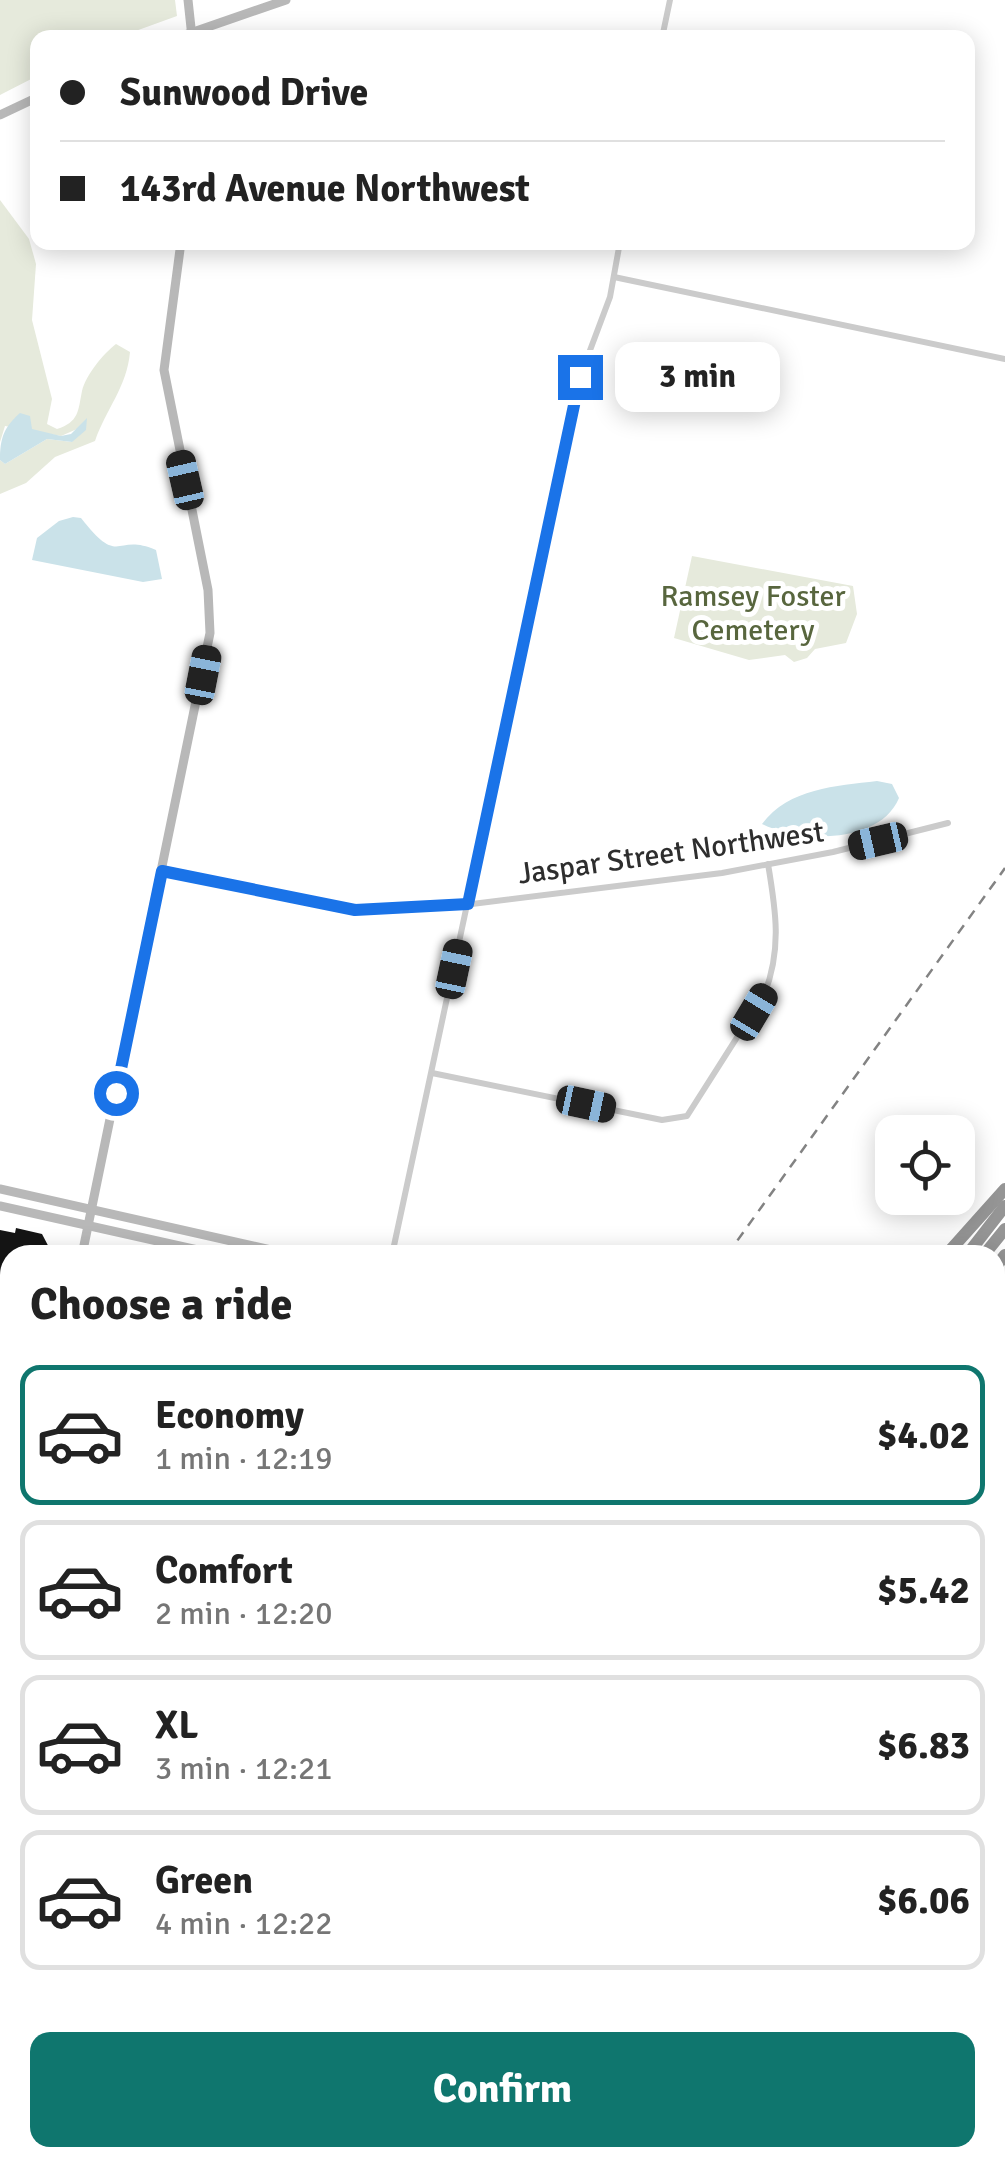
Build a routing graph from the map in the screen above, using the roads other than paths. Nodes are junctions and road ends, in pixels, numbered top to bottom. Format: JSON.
{"nodes":[{"id":1,"x":188,"y":0,"type":"edge"},
{"id":2,"x":286,"y":0,"type":"edge"},
{"id":3,"x":670,"y":0,"type":"edge"},
{"id":4,"x":191,"y":30,"type":"edge"},
{"id":5,"x":205,"y":30,"type":"edge"},
{"id":6,"x":664,"y":30,"type":"edge"},
{"id":7,"x":30,"y":101,"type":"edge"},
{"id":8,"x":0,"y":115,"type":"edge"},
{"id":9,"x":180,"y":250,"type":"edge"},
{"id":10,"x":619,"y":250,"type":"edge"},
{"id":11,"x":614,"y":278,"type":"junction"},
{"id":12,"x":1005,"y":359,"type":"edge"},
{"id":13,"x":948,"y":823,"type":"dead end"},
{"id":14,"x":768,"y":864,"type":"junction"},
{"id":15,"x":162,"y":871,"type":"junction"},
{"id":16,"x":468,"y":904,"type":"junction"},
{"id":17,"x":432,"y":1073,"type":"junction"},
{"id":18,"x":0,"y":1188,"type":"edge"},
{"id":19,"x":1005,"y":1189,"type":"edge"},
{"id":20,"x":0,"y":1206,"type":"edge"},
{"id":21,"x":1005,"y":1206,"type":"edge"},
{"id":22,"x":92,"y":1208,"type":"junction"},
{"id":23,"x":88,"y":1225,"type":"junction"},
{"id":24,"x":84,"y":1245,"type":"edge"},
{"id":25,"x":176,"y":1245,"type":"edge"},
{"id":26,"x":250,"y":1245,"type":"edge"},
{"id":27,"x":394,"y":1245,"type":"edge"},
{"id":28,"x":955,"y":1245,"type":"edge"},
{"id":29,"x":975,"y":1245,"type":"edge"}],
"edges":[{"from":1,"to":4,"type":"street"},
{"from":2,"to":5,"type":"street"},
{"from":3,"to":6,"type":"street"},
{"from":7,"to":8,"type":"street"},
{"from":9,"to":15,"type":"street"},
{"from":10,"to":11,"type":"street"},
{"from":11,"to":12,"type":"street"},
{"from":11,"to":16,"type":"street"},
{"from":13,"to":14,"type":"street","name":"Jaspar Street Northwest"},
{"from":14,"to":16,"type":"street","name":"Jaspar Street Northwest"},
{"from":14,"to":17,"type":"street"},
{"from":15,"to":16,"type":"street","name":"Jaspar Street Northwest"},
{"from":15,"to":22,"type":"street"},
{"from":16,"to":17,"type":"street"},
{"from":17,"to":27,"type":"street"},
{"from":18,"to":22,"type":"street"},
{"from":19,"to":28,"type":"highway"},
{"from":20,"to":23,"type":"street"},
{"from":21,"to":29,"type":"highway"},
{"from":22,"to":23,"type":"street"},
{"from":22,"to":26,"type":"street"},
{"from":23,"to":24,"type":"street"},
{"from":23,"to":25,"type":"street"}]}
